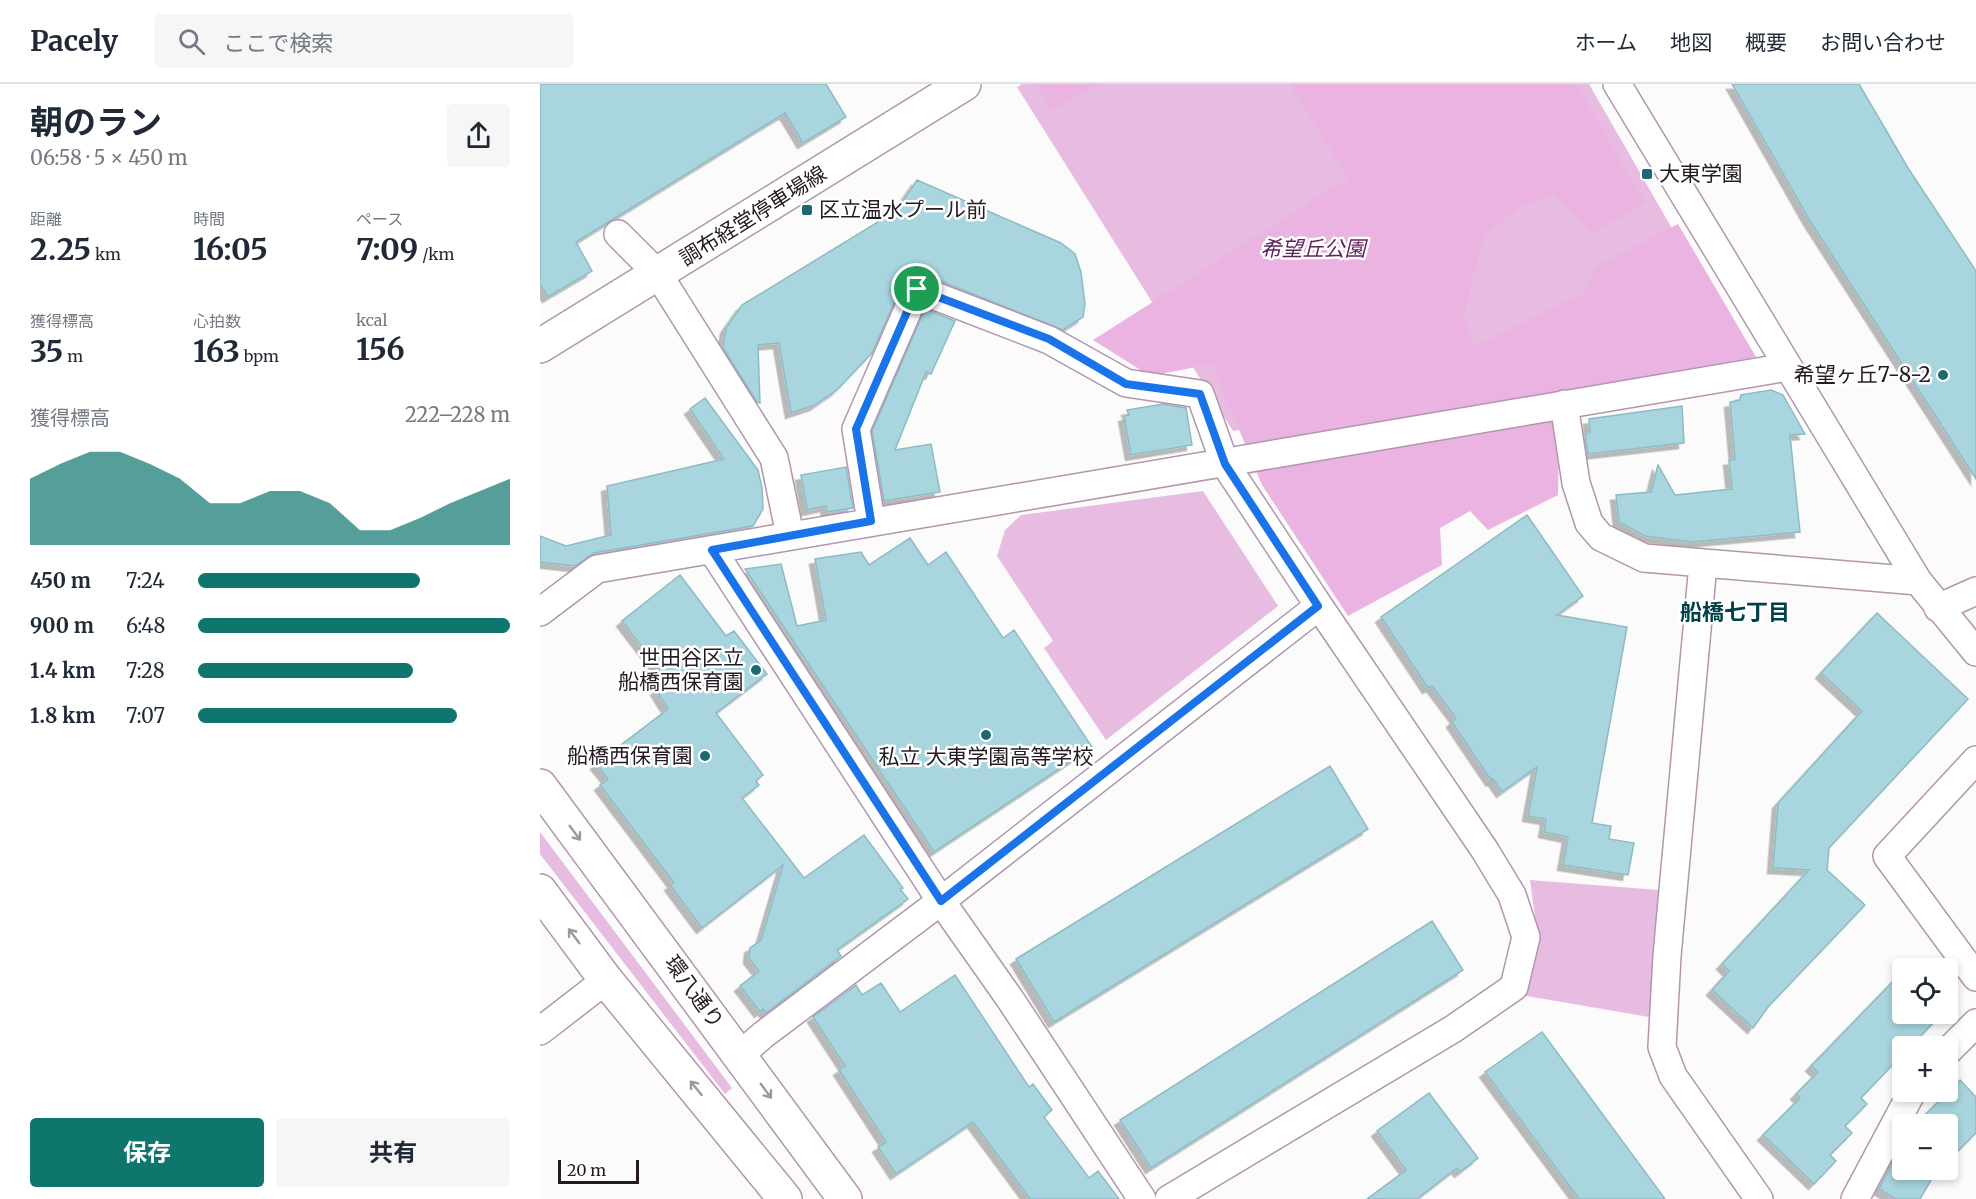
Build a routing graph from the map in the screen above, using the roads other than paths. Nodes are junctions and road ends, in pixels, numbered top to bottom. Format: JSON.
{"nodes":[{"id":1,"x":964,"y":84,"type":"edge"},
{"id":2,"x":1617,"y":84,"type":"edge"},
{"id":3,"x":618,"y":234,"type":"dead end"},
{"id":4,"x":658,"y":274,"type":"junction"},
{"id":5,"x":540,"y":346,"type":"edge"},
{"id":6,"x":1787,"y":367,"type":"junction"},
{"id":7,"x":1564,"y":405,"type":"junction"},
{"id":8,"x":1225,"y":464,"type":"junction"},
{"id":9,"x":871,"y":521,"type":"junction"},
{"id":10,"x":790,"y":535,"type":"junction"},
{"id":11,"x":712,"y":550,"type":"junction"},
{"id":12,"x":1703,"y":564,"type":"junction"},
{"id":13,"x":1918,"y":581,"type":"junction"},
{"id":14,"x":1976,"y":591,"type":"edge"},
{"id":15,"x":1318,"y":606,"type":"junction"},
{"id":16,"x":1938,"y":608,"type":"junction"},
{"id":17,"x":540,"y":612,"type":"edge"},
{"id":18,"x":1976,"y":652,"type":"edge"},
{"id":19,"x":1976,"y":760,"type":"edge"},
{"id":20,"x":540,"y":786,"type":"edge"},
{"id":21,"x":540,"y":891,"type":"edge"},
{"id":22,"x":941,"y":901,"type":"junction"},
{"id":23,"x":1976,"y":977,"type":"edge"},
{"id":24,"x":606,"y":980,"type":"junction"},
{"id":25,"x":1976,"y":1023,"type":"edge"},
{"id":26,"x":540,"y":1031,"type":"edge"},
{"id":27,"x":1958,"y":1041,"type":"edge"},
{"id":28,"x":740,"y":1055,"type":"junction"},
{"id":29,"x":1907,"y":1102,"type":"edge"},
{"id":30,"x":785,"y":1199,"type":"edge"},
{"id":31,"x":845,"y":1199,"type":"edge"},
{"id":32,"x":1142,"y":1199,"type":"edge"},
{"id":33,"x":1169,"y":1199,"type":"edge"},
{"id":34,"x":1759,"y":1199,"type":"edge"},
{"id":35,"x":1855,"y":1199,"type":"edge"}],
"edges":[{"from":1,"to":4,"type":"main road","name":"調布経堂停車場線"},
{"from":2,"to":6,"type":"street"},
{"from":3,"to":4,"type":"street"},
{"from":4,"to":5,"type":"main road","name":"調布経堂停車場線"},
{"from":4,"to":10,"type":"street"},
{"from":6,"to":7,"type":"street"},
{"from":6,"to":13,"type":"street"},
{"from":7,"to":8,"type":"street"},
{"from":7,"to":12,"type":"street"},
{"from":8,"to":9,"type":"street"},
{"from":8,"to":9,"type":"street"},
{"from":8,"to":15,"type":"street"},
{"from":9,"to":10,"type":"street"},
{"from":10,"to":11,"type":"street"},
{"from":11,"to":17,"type":"street"},
{"from":11,"to":22,"type":"street"},
{"from":12,"to":13,"type":"street"},
{"from":12,"to":34,"type":"street"},
{"from":13,"to":16,"type":"street"},
{"from":14,"to":16,"type":"street"},
{"from":15,"to":22,"type":"street"},
{"from":15,"to":33,"type":"street"},
{"from":16,"to":18,"type":"street"},
{"from":19,"to":23,"type":"street"},
{"from":20,"to":28,"type":"main road","name":"環八通り","one_way":true},
{"from":24,"to":21,"type":"main road","one_way":true},
{"from":22,"to":28,"type":"street"},
{"from":22,"to":32,"type":"street"},
{"from":24,"to":26,"type":"street"},
{"from":30,"to":24,"type":"main road","one_way":true},
{"from":25,"to":27,"type":"street"},
{"from":28,"to":31,"type":"main road","name":"環八通り","one_way":true},
{"from":29,"to":35,"type":"street"}]}
